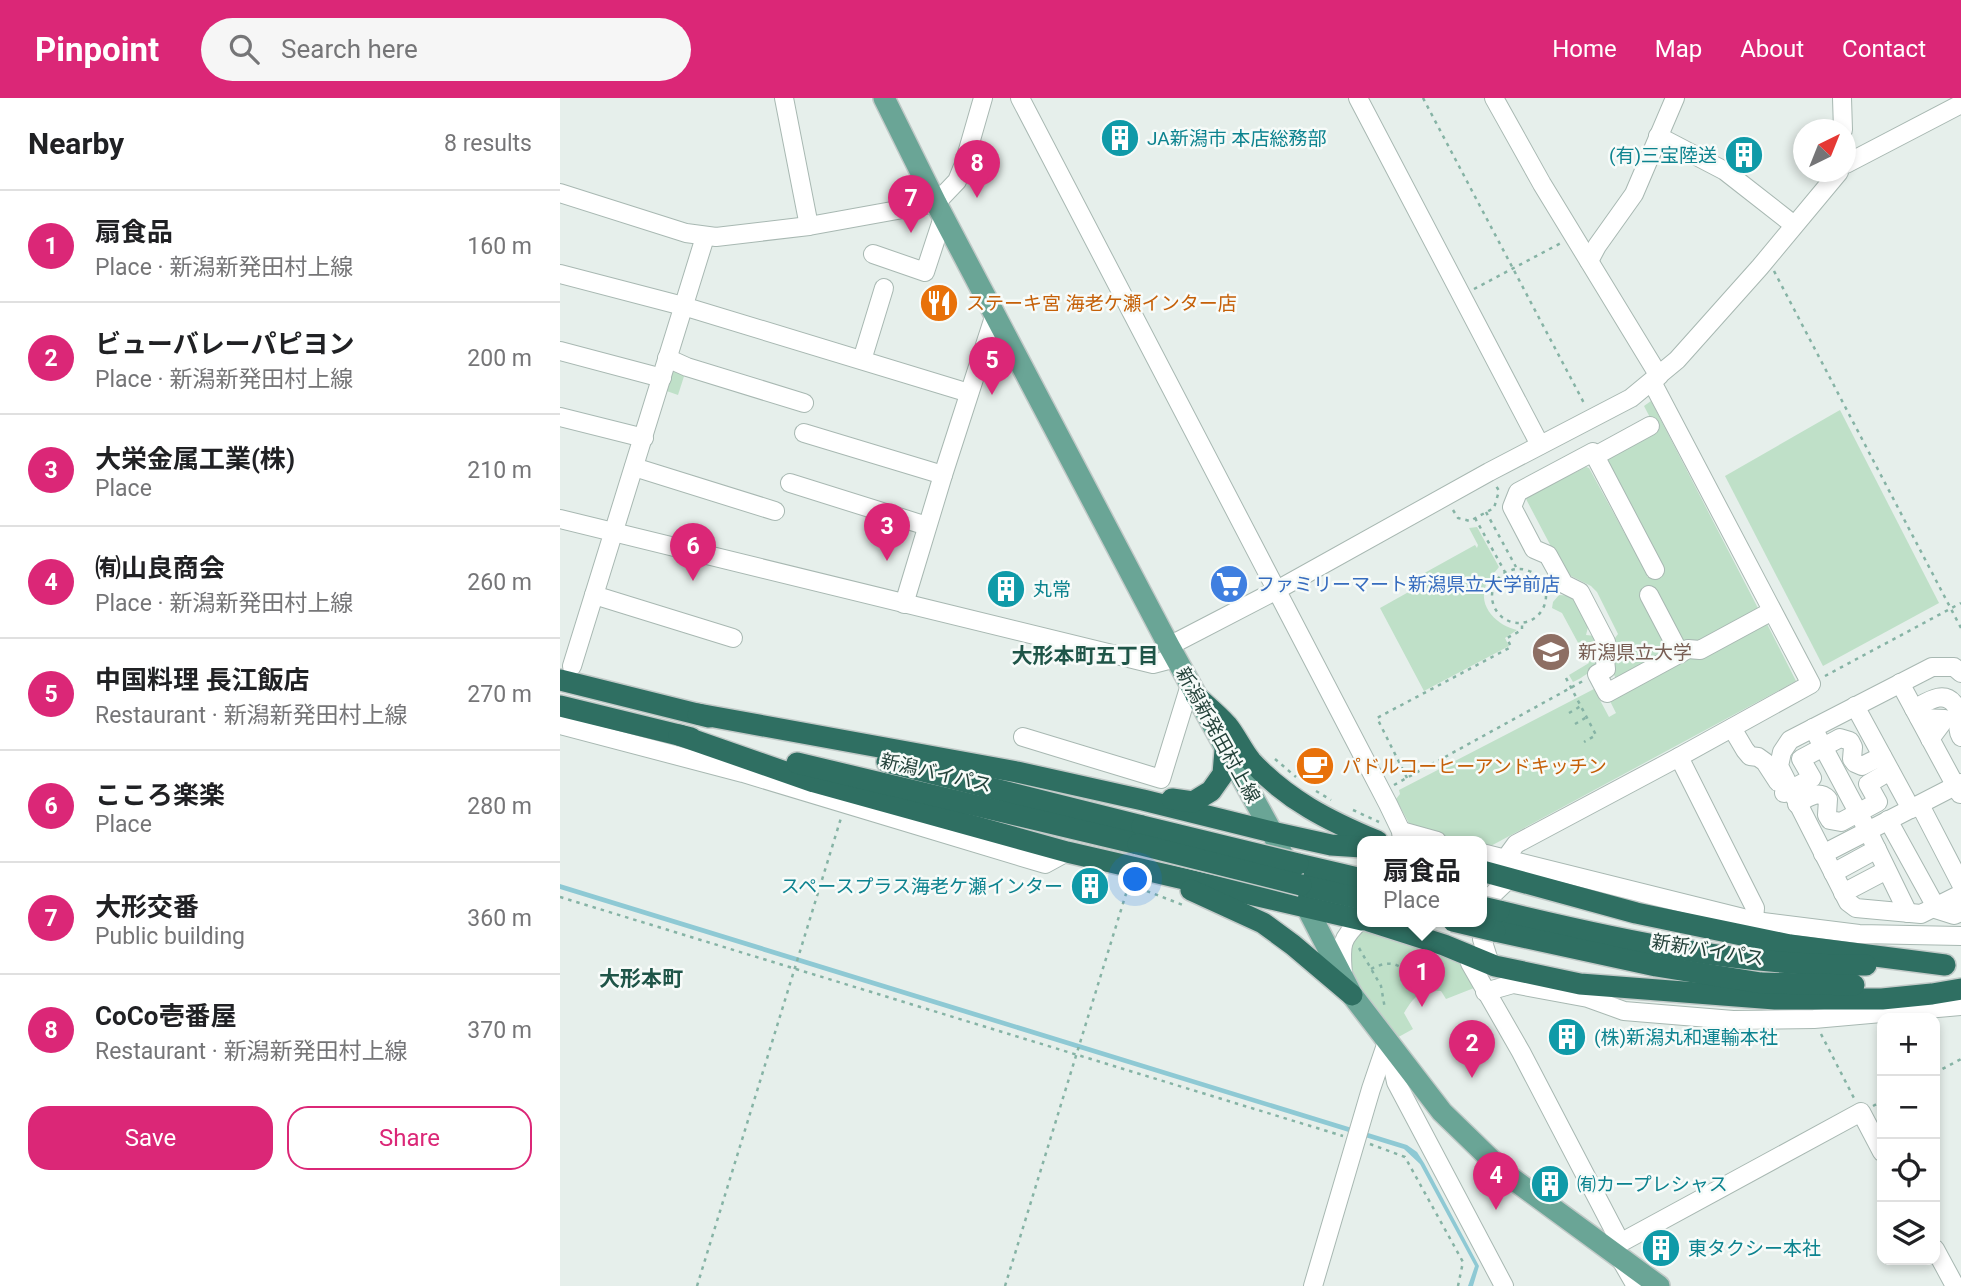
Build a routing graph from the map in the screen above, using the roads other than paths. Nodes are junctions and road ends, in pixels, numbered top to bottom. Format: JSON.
{"nodes":[{"id":1,"x":784,"y":98,"type":"edge"},
{"id":2,"x":884,"y":98,"type":"edge"},
{"id":3,"x":983,"y":98,"type":"edge"},
{"id":4,"x":1020,"y":98,"type":"edge"},
{"id":5,"x":1358,"y":98,"type":"edge"},
{"id":6,"x":1494,"y":98,"type":"edge"},
{"id":7,"x":1675,"y":98,"type":"edge"},
{"id":8,"x":1842,"y":98,"type":"edge"},
{"id":9,"x":1961,"y":104,"type":"edge"},
{"id":10,"x":1843,"y":119,"type":"edge"},
{"id":11,"x":1658,"y":136,"type":"junction"},
{"id":12,"x":1856,"y":159,"type":"edge"},
{"id":13,"x":1831,"y":182,"type":"edge"},
{"id":14,"x":560,"y":193,"type":"edge"},
{"id":15,"x":940,"y":210,"type":"junction"},
{"id":16,"x":1794,"y":225,"type":"junction"},
{"id":17,"x":809,"y":226,"type":"junction"},
{"id":18,"x":705,"y":237,"type":"junction"},
{"id":19,"x":873,"y":254,"type":"dead end"},
{"id":20,"x":1589,"y":261,"type":"junction"},
{"id":21,"x":560,"y":274,"type":"edge"},
{"id":22,"x":884,"y":288,"type":"dead end"},
{"id":23,"x":684,"y":306,"type":"junction"},
{"id":24,"x":995,"y":314,"type":"junction"},
{"id":25,"x":560,"y":351,"type":"edge"},
{"id":26,"x":667,"y":358,"type":"junction"},
{"id":27,"x":862,"y":360,"type":"junction"},
{"id":28,"x":662,"y":378,"type":"junction"},
{"id":29,"x":1656,"y":379,"type":"junction"},
{"id":30,"x":969,"y":393,"type":"junction"},
{"id":31,"x":804,"y":403,"type":"dead end"},
{"id":32,"x":560,"y":417,"type":"edge"},
{"id":33,"x":1650,"y":426,"type":"dead end"},
{"id":34,"x":804,"y":433,"type":"dead end"},
{"id":35,"x":644,"y":438,"type":"junction"},
{"id":36,"x":1540,"y":445,"type":"junction"},
{"id":37,"x":1595,"y":456,"type":"junction"},
{"id":38,"x":634,"y":467,"type":"junction"},
{"id":39,"x":943,"y":475,"type":"junction"},
{"id":40,"x":790,"y":483,"type":"dead end"},
{"id":41,"x":775,"y":511,"type":"dead end"},
{"id":42,"x":560,"y":519,"type":"edge"},
{"id":43,"x":928,"y":526,"type":"junction"},
{"id":44,"x":614,"y":532,"type":"junction"},
{"id":45,"x":1655,"y":570,"type":"dead end"},
{"id":46,"x":1277,"y":590,"type":"junction"},
{"id":47,"x":594,"y":595,"type":"junction"},
{"id":48,"x":1649,"y":595,"type":"dead end"},
{"id":49,"x":904,"y":604,"type":"junction"},
{"id":50,"x":1772,"y":611,"type":"junction"},
{"id":51,"x":733,"y":638,"type":"dead end"},
{"id":52,"x":1172,"y":652,"type":"junction"},
{"id":53,"x":1680,"y":654,"type":"junction"},
{"id":54,"x":566,"y":667,"type":"edge"},
{"id":55,"x":1961,"y":673,"type":"edge"},
{"id":56,"x":1900,"y":683,"type":"junction"},
{"id":57,"x":1193,"y":690,"type":"junction"},
{"id":58,"x":560,"y":706,"type":"edge"},
{"id":59,"x":1855,"y":706,"type":"junction"},
{"id":60,"x":698,"y":714,"type":"junction"},
{"id":61,"x":1917,"y":714,"type":"junction"},
{"id":62,"x":560,"y":725,"type":"edge"},
{"id":63,"x":1732,"y":728,"type":"junction"},
{"id":64,"x":1813,"y":728,"type":"junction"},
{"id":65,"x":679,"y":736,"type":"junction"},
{"id":66,"x":1023,"y":737,"type":"dead end"},
{"id":67,"x":1961,"y":737,"type":"edge"},
{"id":68,"x":1823,"y":747,"type":"junction"},
{"id":69,"x":1225,"y":750,"type":"junction"},
{"id":70,"x":1679,"y":757,"type":"junction"},
{"id":71,"x":1886,"y":764,"type":"junction"},
{"id":72,"x":1046,"y":779,"type":"junction"},
{"id":73,"x":1959,"y":788,"type":"edge"},
{"id":74,"x":1790,"y":796,"type":"junction"},
{"id":75,"x":1915,"y":807,"type":"junction"},
{"id":76,"x":1858,"y":813,"type":"junction"},
{"id":77,"x":1888,"y":820,"type":"junction"},
{"id":78,"x":1868,"y":831,"type":"junction"},
{"id":79,"x":1272,"y":832,"type":"junction"},
{"id":80,"x":1140,"y":835,"type":"junction"},
{"id":81,"x":1365,"y":836,"type":"edge"},
{"id":82,"x":1401,"y":836,"type":"edge"},
{"id":83,"x":1960,"y":840,"type":"edge"},
{"id":84,"x":1357,"y":847,"type":"edge"},
{"id":85,"x":1877,"y":849,"type":"junction"},
{"id":86,"x":1943,"y":849,"type":"junction"},
{"id":87,"x":1068,"y":852,"type":"junction"},
{"id":88,"x":1823,"y":854,"type":"junction"},
{"id":89,"x":1487,"y":856,"type":"edge"},
{"id":90,"x":1507,"y":869,"type":"junction"},
{"id":91,"x":1487,"y":871,"type":"edge"},
{"id":92,"x":1833,"y":873,"type":"junction"},
{"id":93,"x":1300,"y":874,"type":"junction"},
{"id":94,"x":1867,"y":875,"type":"junction"},
{"id":95,"x":1136,"y":877,"type":"junction"},
{"id":96,"x":1357,"y":879,"type":"edge"},
{"id":97,"x":1961,"y":884,"type":"edge"},
{"id":98,"x":1961,"y":894,"type":"edge"},
{"id":99,"x":1357,"y":898,"type":"edge"},
{"id":100,"x":1844,"y":900,"type":"junction"},
{"id":101,"x":1306,"y":906,"type":"junction"},
{"id":102,"x":1487,"y":906,"type":"edge"},
{"id":103,"x":1934,"y":907,"type":"junction"},
{"id":104,"x":1961,"y":912,"type":"edge"},
{"id":105,"x":1908,"y":913,"type":"junction"},
{"id":106,"x":1492,"y":916,"type":"edge"},
{"id":107,"x":1357,"y":919,"type":"edge"},
{"id":108,"x":1357,"y":924,"type":"edge"},
{"id":109,"x":1754,"y":926,"type":"junction"},
{"id":110,"x":1388,"y":927,"type":"edge"},
{"id":111,"x":1484,"y":927,"type":"edge"},
{"id":112,"x":1961,"y":936,"type":"edge"},
{"id":113,"x":1482,"y":961,"type":"junction"},
{"id":114,"x":1956,"y":969,"type":"edge"},
{"id":115,"x":1348,"y":986,"type":"junction"},
{"id":116,"x":1961,"y":989,"type":"edge"},
{"id":117,"x":1485,"y":992,"type":"junction"},
{"id":118,"x":1961,"y":1006,"type":"edge"},
{"id":119,"x":1387,"y":1042,"type":"junction"},
{"id":120,"x":1877,"y":1142,"type":"edge"},
{"id":121,"x":1614,"y":1253,"type":"junction"},
{"id":122,"x":1940,"y":1258,"type":"edge"},
{"id":123,"x":1313,"y":1286,"type":"edge"},
{"id":124,"x":1504,"y":1286,"type":"edge"},
{"id":125,"x":1636,"y":1286,"type":"edge"},
{"id":126,"x":1659,"y":1286,"type":"edge"},
{"id":127,"x":1955,"y":1286,"type":"edge"}],
"edges":[{"from":1,"to":17,"type":"street"},
{"from":2,"to":15,"type":"main road","name":"新潟新発田村上線"},
{"from":3,"to":15,"type":"street"},
{"from":4,"to":46,"type":"street"},
{"from":5,"to":36,"type":"street"},
{"from":6,"to":20,"type":"street"},
{"from":7,"to":11,"type":"street"},
{"from":8,"to":10,"type":"street"},
{"from":9,"to":12,"type":"street"},
{"from":11,"to":16,"type":"street"},
{"from":11,"to":20,"type":"street"},
{"from":13,"to":16,"type":"street"},
{"from":14,"to":18,"type":"street"},
{"from":15,"to":17,"type":"street"},
{"from":15,"to":19,"type":"street"},
{"from":15,"to":24,"type":"main road","name":"新潟新発田村上線"},
{"from":16,"to":29,"type":"street"},
{"from":17,"to":18,"type":"street"},
{"from":18,"to":23,"type":"street"},
{"from":20,"to":29,"type":"street"},
{"from":21,"to":23,"type":"street"},
{"from":22,"to":27,"type":"street"},
{"from":23,"to":26,"type":"street"},
{"from":23,"to":27,"type":"street"},
{"from":24,"to":30,"type":"street"},
{"from":24,"to":52,"type":"main road","name":"新潟新発田村上線"},
{"from":25,"to":28,"type":"street"},
{"from":26,"to":28,"type":"street"},
{"from":26,"to":31,"type":"street"},
{"from":27,"to":30,"type":"street"},
{"from":28,"to":35,"type":"street"},
{"from":29,"to":36,"type":"street"},
{"from":29,"to":50,"type":"street"},
{"from":30,"to":39,"type":"street"},
{"from":32,"to":35,"type":"street"},
{"from":33,"to":37,"type":"street"},
{"from":34,"to":39,"type":"street"},
{"from":35,"to":38,"type":"street"},
{"from":36,"to":46,"type":"street"},
{"from":37,"to":45,"type":"street"},
{"from":37,"to":53,"type":"street"},
{"from":38,"to":41,"type":"street"},
{"from":38,"to":44,"type":"street"},
{"from":39,"to":43,"type":"street"},
{"from":40,"to":43,"type":"street"},
{"from":42,"to":44,"type":"street"},
{"from":43,"to":49,"type":"street"},
{"from":44,"to":47,"type":"street"},
{"from":44,"to":49,"type":"street"},
{"from":46,"to":52,"type":"street"},
{"from":46,"to":82,"type":"street"},
{"from":47,"to":51,"type":"street"},
{"from":47,"to":54,"type":"street"},
{"from":48,"to":53,"type":"street"},
{"from":49,"to":52,"type":"street"},
{"from":50,"to":53,"type":"street"},
{"from":50,"to":63,"type":"street"},
{"from":52,"to":57,"type":"main road","name":"新潟新発田村上線"},
{"from":54,"to":60,"type":"highway","name":"新潟バイパス"},
{"from":55,"to":56,"type":"street"},
{"from":56,"to":59,"type":"street"},
{"from":56,"to":61,"type":"street"},
{"from":57,"to":66,"type":"street"},
{"from":57,"to":69,"type":"main road","name":"新潟新発田村上線"},
{"from":57,"to":81,"type":"highway"},
{"from":58,"to":65,"type":"highway","name":"新潟バイパス"},
{"from":59,"to":64,"type":"street"},
{"from":59,"to":71,"type":"street"},
{"from":60,"to":72,"type":"highway"},
{"from":60,"to":80,"type":"highway","name":"新潟バイパス"},
{"from":61,"to":67,"type":"street"},
{"from":61,"to":73,"type":"street"},
{"from":62,"to":87,"type":"street"},
{"from":63,"to":70,"type":"street"},
{"from":63,"to":74,"type":"street"},
{"from":64,"to":68,"type":"street"},
{"from":64,"to":74,"type":"street"},
{"from":65,"to":80,"type":"highway","name":"新潟バイパス"},
{"from":65,"to":87,"type":"highway"},
{"from":68,"to":71,"type":"street"},
{"from":68,"to":74,"type":"street"},
{"from":68,"to":76,"type":"street"},
{"from":69,"to":72,"type":"highway"},
{"from":69,"to":79,"type":"main road","name":"新潟新発田村上線"},
{"from":70,"to":90,"type":"street"},
{"from":70,"to":109,"type":"street"},
{"from":71,"to":75,"type":"street"},
{"from":71,"to":76,"type":"street"},
{"from":72,"to":79,"type":"highway"},
{"from":73,"to":75,"type":"street"},
{"from":74,"to":76,"type":"street"},
{"from":74,"to":88,"type":"street"},
{"from":74,"to":100,"type":"street"},
{"from":75,"to":77,"type":"street"},
{"from":75,"to":86,"type":"street"},
{"from":76,"to":78,"type":"street"},
{"from":77,"to":78,"type":"street"},
{"from":77,"to":103,"type":"street"},
{"from":78,"to":85,"type":"street"},
{"from":78,"to":88,"type":"street"},
{"from":79,"to":84,"type":"highway"},
{"from":79,"to":101,"type":"main road","name":"新潟新発田村上線"},
{"from":80,"to":93,"type":"highway","name":"新潟バイパス","bridge":true},
{"from":83,"to":86,"type":"street"},
{"from":85,"to":94,"type":"street"},
{"from":85,"to":105,"type":"street"},
{"from":86,"to":97,"type":"street"},
{"from":87,"to":95,"type":"highway"},
{"from":88,"to":92,"type":"street"},
{"from":89,"to":90,"type":"street"},
{"from":90,"to":91,"type":"highway"},
{"from":90,"to":102,"type":"street"},
{"from":90,"to":109,"type":"street"},
{"from":90,"to":114,"type":"highway"},
{"from":92,"to":94,"type":"street"},
{"from":92,"to":100,"type":"street"},
{"from":93,"to":96,"type":"highway"},
{"from":93,"to":99,"type":"highway"},
{"from":94,"to":100,"type":"street"},
{"from":95,"to":101,"type":"highway"},
{"from":95,"to":115,"type":"highway"},
{"from":98,"to":103,"type":"street"},
{"from":100,"to":105,"type":"street"},
{"from":101,"to":107,"type":"highway"},
{"from":101,"to":115,"type":"main road","name":"新潟新発田村上線"},
{"from":103,"to":104,"type":"street"},
{"from":103,"to":105,"type":"street"},
{"from":106,"to":114,"type":"highway","name":"新新バイパス"},
{"from":108,"to":115,"type":"street"},
{"from":109,"to":112,"type":"street"},
{"from":110,"to":113,"type":"highway"},
{"from":111,"to":113,"type":"street"},
{"from":113,"to":116,"type":"highway"},
{"from":113,"to":117,"type":"street"},
{"from":115,"to":119,"type":"main road","name":"新潟新発田村上線"},
{"from":117,"to":118,"type":"street"},
{"from":117,"to":121,"type":"street"},
{"from":119,"to":121,"type":"main road","name":"新潟新発田村上線"},
{"from":119,"to":123,"type":"street"},
{"from":119,"to":124,"type":"street"},
{"from":120,"to":121,"type":"street"},
{"from":121,"to":125,"type":"street"},
{"from":121,"to":126,"type":"main road","name":"新潟新発田村上線"},
{"from":122,"to":127,"type":"street"}]}
